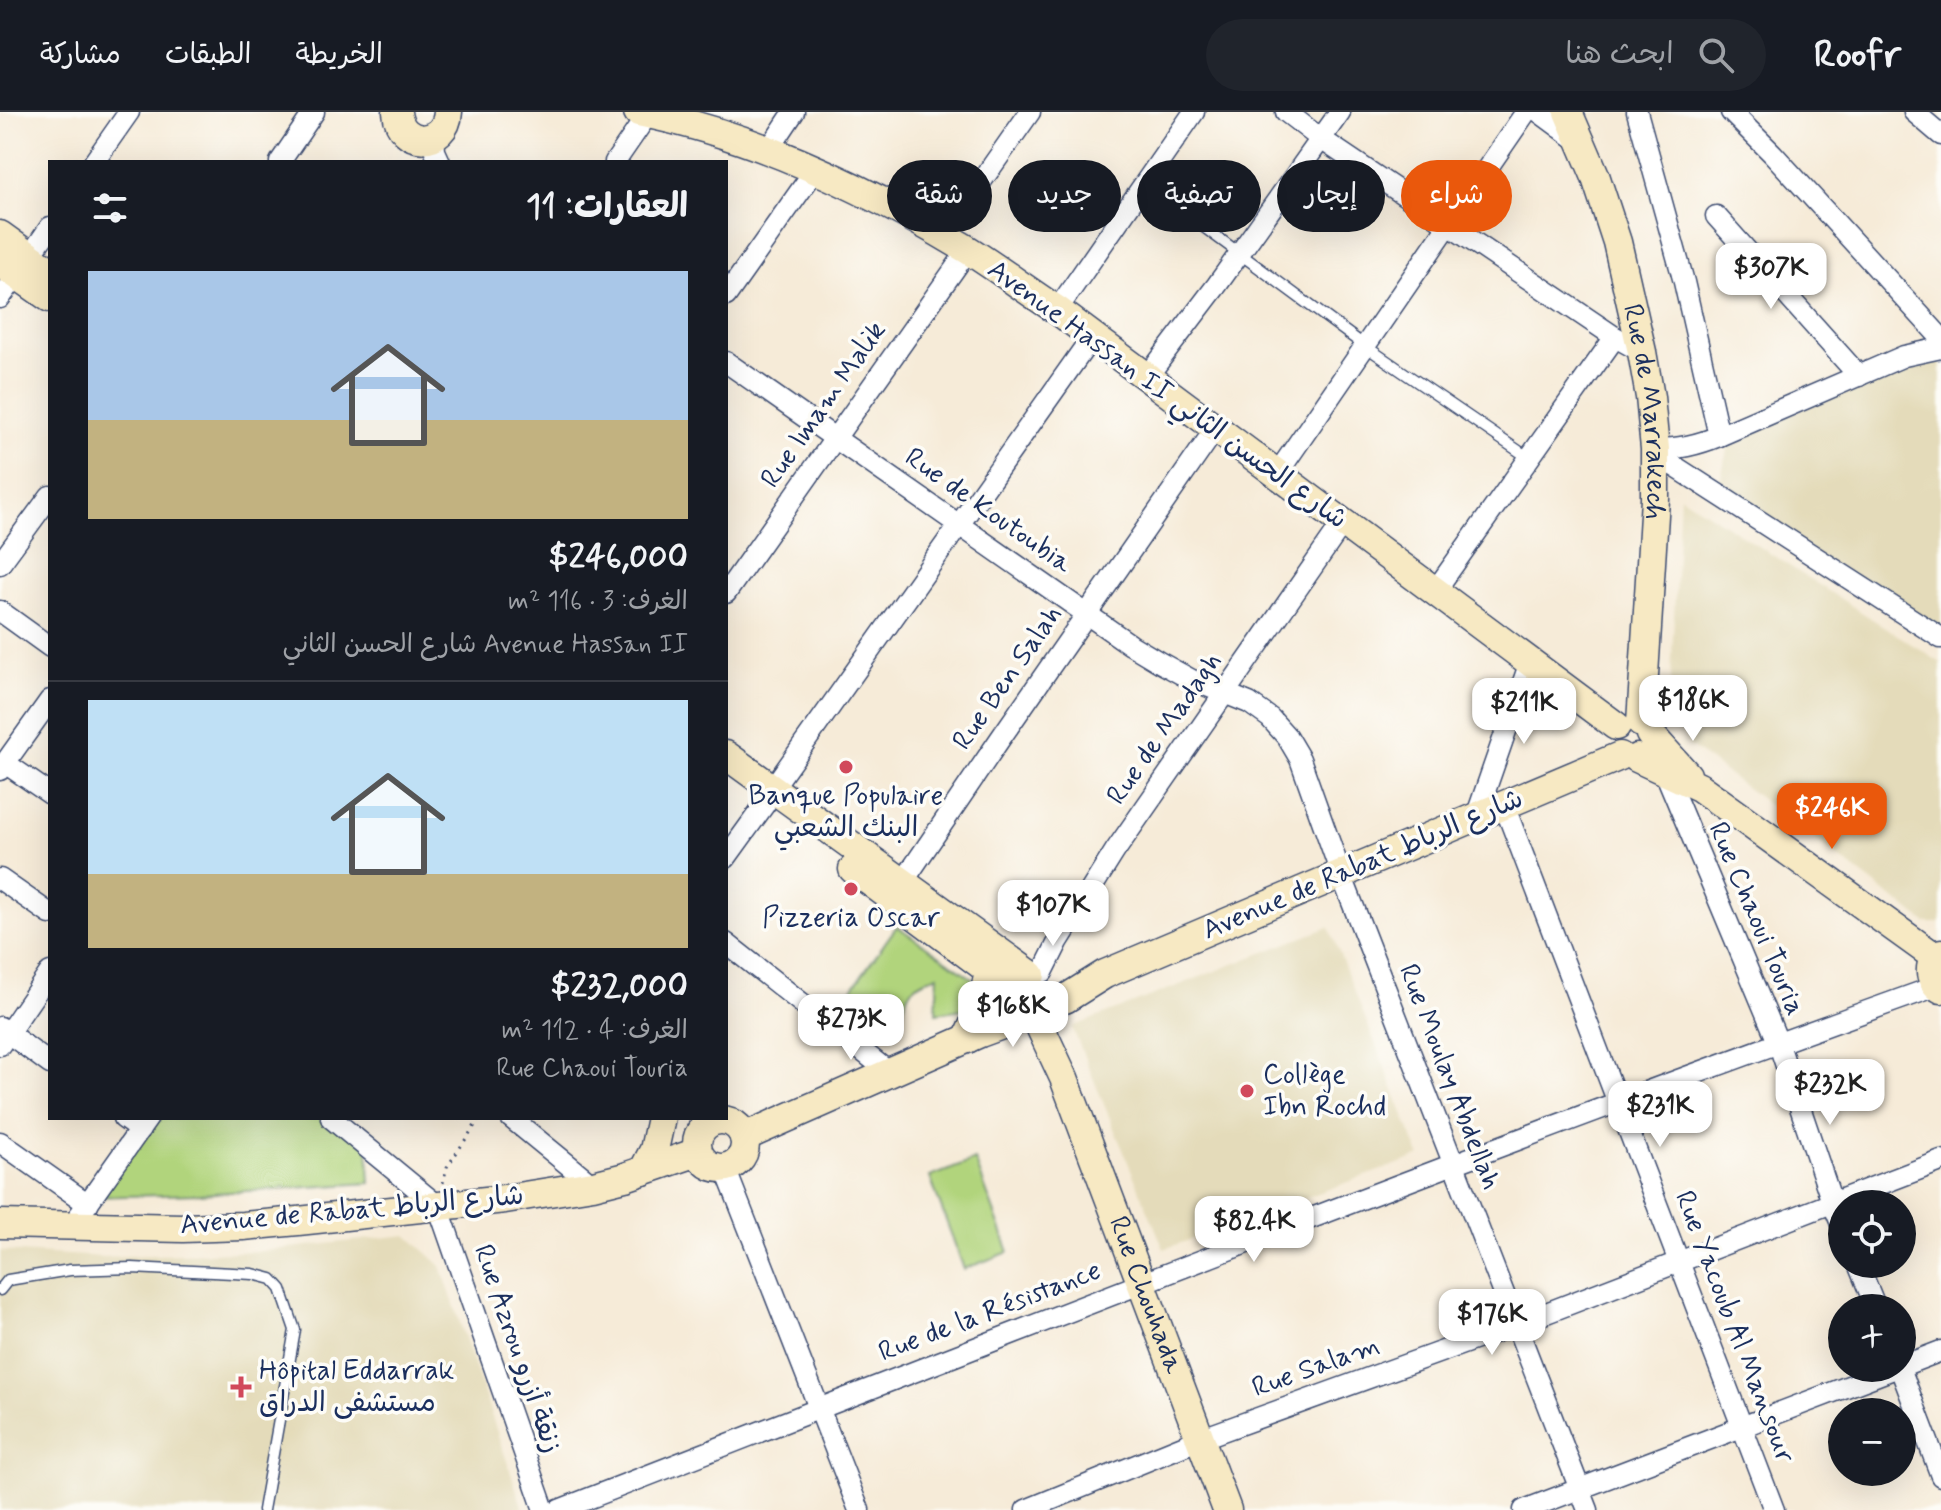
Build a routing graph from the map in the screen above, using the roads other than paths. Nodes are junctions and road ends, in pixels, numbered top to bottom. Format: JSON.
{"nodes":[{"id":1,"x":129,"y":112,"type":"edge"},
{"id":2,"x":314,"y":112,"type":"edge"},
{"id":3,"x":397,"y":112,"type":"edge"},
{"id":4,"x":448,"y":112,"type":"edge"},
{"id":5,"x":794,"y":112,"type":"edge"},
{"id":6,"x":1030,"y":112,"type":"edge"},
{"id":7,"x":1194,"y":112,"type":"edge"},
{"id":8,"x":1286,"y":112,"type":"edge"},
{"id":9,"x":1340,"y":112,"type":"edge"},
{"id":10,"x":1526,"y":112,"type":"edge"},
{"id":11,"x":1539,"y":112,"type":"edge"},
{"id":12,"x":1568,"y":112,"type":"edge"},
{"id":13,"x":1637,"y":112,"type":"edge"},
{"id":14,"x":1731,"y":112,"type":"edge"},
{"id":15,"x":1914,"y":112,"type":"edge"},
{"id":16,"x":643,"y":113,"type":"edge"},
{"id":17,"x":1941,"y":135,"type":"edge"},
{"id":18,"x":1321,"y":139,"type":"junction"},
{"id":19,"x":1581,"y":143,"type":"junction"},
{"id":20,"x":768,"y":151,"type":"junction"},
{"id":21,"x":437,"y":155,"type":"edge"},
{"id":22,"x":95,"y":160,"type":"edge"},
{"id":23,"x":281,"y":160,"type":"edge"},
{"id":24,"x":616,"y":160,"type":"edge"},
{"id":25,"x":1160,"y":160,"type":"edge"},
{"id":26,"x":1493,"y":160,"type":"edge"},
{"id":27,"x":815,"y":170,"type":"junction"},
{"id":28,"x":1137,"y":193,"type":"edge"},
{"id":29,"x":1401,"y":193,"type":"edge"},
{"id":30,"x":1716,"y":216,"type":"dead end"},
{"id":31,"x":48,"y":230,"type":"edge"},
{"id":32,"x":1211,"y":232,"type":"edge"},
{"id":33,"x":1444,"y":232,"type":"edge"},
{"id":34,"x":1459,"y":232,"type":"edge"},
{"id":35,"x":0,"y":235,"type":"edge"},
{"id":36,"x":956,"y":243,"type":"junction"},
{"id":37,"x":1240,"y":253,"type":"junction"},
{"id":38,"x":24,"y":266,"type":"edge"},
{"id":39,"x":728,"y":293,"type":"edge"},
{"id":40,"x":48,"y":296,"type":"edge"},
{"id":41,"x":0,"y":298,"type":"edge"},
{"id":42,"x":1057,"y":310,"type":"junction"},
{"id":43,"x":1092,"y":337,"type":"junction"},
{"id":44,"x":1615,"y":337,"type":"junction"},
{"id":45,"x":1941,"y":338,"type":"edge"},
{"id":46,"x":1365,"y":346,"type":"junction"},
{"id":47,"x":1941,"y":348,"type":"edge"},
{"id":48,"x":1642,"y":352,"type":"junction"},
{"id":49,"x":728,"y":363,"type":"edge"},
{"id":50,"x":1859,"y":376,"type":"junction"},
{"id":51,"x":1147,"y":377,"type":"junction"},
{"id":52,"x":1216,"y":428,"type":"junction"},
{"id":53,"x":1719,"y":436,"type":"junction"},
{"id":54,"x":835,"y":438,"type":"junction"},
{"id":55,"x":1654,"y":451,"type":"junction"},
{"id":56,"x":1529,"y":458,"type":"junction"},
{"id":57,"x":1277,"y":474,"type":"junction"},
{"id":58,"x":48,"y":499,"type":"edge"},
{"id":59,"x":1343,"y":523,"type":"junction"},
{"id":60,"x":959,"y":525,"type":"junction"},
{"id":61,"x":0,"y":564,"type":"edge"},
{"id":62,"x":728,"y":590,"type":"edge"},
{"id":63,"x":1435,"y":591,"type":"junction"},
{"id":64,"x":0,"y":611,"type":"edge"},
{"id":65,"x":1086,"y":614,"type":"junction"},
{"id":66,"x":1941,"y":638,"type":"edge"},
{"id":67,"x":48,"y":646,"type":"edge"},
{"id":68,"x":1530,"y":662,"type":"junction"},
{"id":69,"x":1224,"y":693,"type":"junction"},
{"id":70,"x":48,"y":703,"type":"edge"},
{"id":71,"x":1633,"y":739,"type":"junction"},
{"id":72,"x":728,"y":757,"type":"edge"},
{"id":73,"x":2,"y":767,"type":"edge"},
{"id":74,"x":1664,"y":770,"type":"junction"},
{"id":75,"x":728,"y":778,"type":"edge"},
{"id":76,"x":1699,"y":787,"type":"junction"},
{"id":77,"x":48,"y":793,"type":"edge"},
{"id":78,"x":768,"y":796,"type":"junction"},
{"id":79,"x":1504,"y":805,"type":"junction"},
{"id":80,"x":1476,"y":817,"type":"junction"},
{"id":81,"x":728,"y":855,"type":"edge"},
{"id":82,"x":1341,"y":874,"type":"junction"},
{"id":83,"x":0,"y":879,"type":"edge"},
{"id":84,"x":903,"y":882,"type":"junction"},
{"id":85,"x":48,"y":913,"type":"edge"},
{"id":86,"x":728,"y":945,"type":"edge"},
{"id":87,"x":1938,"y":955,"type":"edge"},
{"id":88,"x":989,"y":971,"type":"junction"},
{"id":89,"x":48,"y":975,"type":"edge"},
{"id":90,"x":1939,"y":987,"type":"edge"},
{"id":91,"x":1040,"y":996,"type":"junction"},
{"id":92,"x":3,"y":1035,"type":"edge"},
{"id":93,"x":974,"y":1036,"type":"junction"},
{"id":94,"x":1778,"y":1042,"type":"junction"},
{"id":95,"x":48,"y":1063,"type":"edge"},
{"id":96,"x":890,"y":1073,"type":"junction"},
{"id":97,"x":1619,"y":1102,"type":"junction"},
{"id":98,"x":333,"y":1120,"type":"edge"},
{"id":99,"x":513,"y":1120,"type":"edge"},
{"id":100,"x":661,"y":1120,"type":"edge"},
{"id":101,"x":706,"y":1121,"type":"edge"},
{"id":102,"x":137,"y":1122,"type":"edge"},
{"id":103,"x":744,"y":1137,"type":"junction"},
{"id":104,"x":0,"y":1142,"type":"edge"},
{"id":105,"x":698,"y":1152,"type":"junction"},
{"id":106,"x":1941,"y":1161,"type":"edge"},
{"id":107,"x":1453,"y":1164,"type":"junction"},
{"id":108,"x":725,"y":1168,"type":"junction"},
{"id":109,"x":643,"y":1171,"type":"junction"},
{"id":110,"x":593,"y":1185,"type":"junction"},
{"id":111,"x":1828,"y":1190,"type":"edge"},
{"id":112,"x":1864,"y":1190,"type":"edge"},
{"id":113,"x":1828,"y":1204,"type":"edge"},
{"id":114,"x":438,"y":1206,"type":"junction"},
{"id":115,"x":80,"y":1216,"type":"junction"},
{"id":116,"x":0,"y":1224,"type":"edge"},
{"id":117,"x":1679,"y":1261,"type":"junction"},
{"id":118,"x":1140,"y":1284,"type":"junction"},
{"id":119,"x":0,"y":1290,"type":"edge"},
{"id":120,"x":1515,"y":1325,"type":"junction"},
{"id":121,"x":1941,"y":1351,"type":"edge"},
{"id":122,"x":1916,"y":1361,"type":"edge"},
{"id":123,"x":1860,"y":1382,"type":"edge"},
{"id":124,"x":1906,"y":1382,"type":"edge"},
{"id":125,"x":821,"y":1408,"type":"junction"},
{"id":126,"x":1742,"y":1427,"type":"junction"},
{"id":127,"x":1200,"y":1439,"type":"junction"},
{"id":128,"x":1941,"y":1476,"type":"edge"},
{"id":129,"x":1579,"y":1488,"type":"junction"},
{"id":130,"x":263,"y":1510,"type":"edge"},
{"id":131,"x":544,"y":1510,"type":"edge"},
{"id":132,"x":559,"y":1510,"type":"edge"},
{"id":133,"x":859,"y":1510,"type":"edge"},
{"id":134,"x":1026,"y":1510,"type":"edge"},
{"id":135,"x":1227,"y":1510,"type":"edge"},
{"id":136,"x":1524,"y":1510,"type":"edge"},
{"id":137,"x":1588,"y":1510,"type":"edge"},
{"id":138,"x":1774,"y":1510,"type":"edge"}],
"edges":[{"from":1,"to":22,"type":"street"},
{"from":2,"to":23,"type":"street"},
{"from":3,"to":21,"type":"street"},
{"from":4,"to":21,"type":"street"},
{"from":5,"to":20,"type":"street"},
{"from":6,"to":36,"type":"street","name":"Rue Imam Malik"},
{"from":7,"to":25,"type":"street"},
{"from":8,"to":18,"type":"street"},
{"from":9,"to":18,"type":"street"},
{"from":10,"to":26,"type":"street"},
{"from":11,"to":19,"type":"street"},
{"from":12,"to":19,"type":"street","name":"Rue de Marrakech"},
{"from":13,"to":53,"type":"street"},
{"from":14,"to":45,"type":"street"},
{"from":15,"to":17,"type":"street"},
{"from":16,"to":20,"type":"street","name":"Avenue Hassan II شارع الحسن الثاني"},
{"from":16,"to":24,"type":"street"},
{"from":18,"to":29,"type":"street"},
{"from":18,"to":37,"type":"street"},
{"from":19,"to":48,"type":"street","name":"Rue de Marrakech"},
{"from":20,"to":27,"type":"street","name":"Avenue Hassan II شارع الحسن الثاني"},
{"from":27,"to":36,"type":"street","name":"Avenue Hassan II شارع الحسن الثاني"},
{"from":27,"to":39,"type":"street"},
{"from":28,"to":42,"type":"street"},
{"from":30,"to":50,"type":"street"},
{"from":31,"to":38,"type":"street"},
{"from":32,"to":37,"type":"lane"},
{"from":33,"to":46,"type":"street"},
{"from":34,"to":44,"type":"street"},
{"from":35,"to":38,"type":"street"},
{"from":36,"to":42,"type":"street","name":"Avenue Hassan II شارع الحسن الثاني"},
{"from":36,"to":54,"type":"street","name":"Rue Imam Malik"},
{"from":37,"to":46,"type":"lane"},
{"from":37,"to":51,"type":"street"},
{"from":38,"to":40,"type":"street"},
{"from":38,"to":41,"type":"street"},
{"from":42,"to":43,"type":"street","name":"Avenue Hassan II شارع الحسن الثاني"},
{"from":43,"to":51,"type":"street","name":"Avenue Hassan II شارع الحسن الثاني"},
{"from":43,"to":60,"type":"street"},
{"from":44,"to":48,"type":"street"},
{"from":44,"to":56,"type":"street"},
{"from":46,"to":56,"type":"lane"},
{"from":46,"to":57,"type":"street"},
{"from":47,"to":50,"type":"street"},
{"from":48,"to":55,"type":"street","name":"Rue de Marrakech"},
{"from":49,"to":54,"type":"street","name":"Rue de Koutoubia"},
{"from":50,"to":53,"type":"street"},
{"from":51,"to":52,"type":"street","name":"Avenue Hassan II شارع الحسن الثاني"},
{"from":52,"to":57,"type":"street","name":"Avenue Hassan II شارع الحسن الثاني"},
{"from":52,"to":65,"type":"street","name":"Rue Ben Salah"},
{"from":53,"to":55,"type":"street"},
{"from":54,"to":60,"type":"street","name":"Rue de Koutoubia"},
{"from":54,"to":62,"type":"street","name":"Rue Imam Malik"},
{"from":55,"to":66,"type":"street"},
{"from":55,"to":71,"type":"street","name":"Rue de Marrakech"},
{"from":56,"to":63,"type":"street"},
{"from":57,"to":59,"type":"street","name":"Avenue Hassan II شارع الحسن الثاني"},
{"from":58,"to":61,"type":"street"},
{"from":59,"to":63,"type":"street","name":"Avenue Hassan II شارع الحسن الثاني"},
{"from":59,"to":69,"type":"street","name":"Rue de Madagh"},
{"from":60,"to":65,"type":"street","name":"Rue de Koutoubia"},
{"from":60,"to":78,"type":"street"},
{"from":63,"to":68,"type":"street","name":"Avenue Hassan II شارع الحسن الثاني"},
{"from":64,"to":67,"type":"street"},
{"from":65,"to":69,"type":"street","name":"Rue de Koutoubia"},
{"from":65,"to":84,"type":"street","name":"Rue Ben Salah"},
{"from":68,"to":71,"type":"street","name":"Avenue Hassan II شارع الحسن الثاني"},
{"from":68,"to":80,"type":"street"},
{"from":69,"to":82,"type":"street","name":"Rue Moulay Abdellah"},
{"from":69,"to":91,"type":"street","name":"Rue de Madagh"},
{"from":70,"to":73,"type":"street"},
{"from":71,"to":74,"type":"street","name":"Avenue Hassan II شارع الحسن الثاني"},
{"from":71,"to":76,"type":"street","name":"Avenue Hassan II شارع الحسن الثاني"},
{"from":71,"to":79,"type":"street","name":"Avenue de Rabat شارع الرباط"},
{"from":72,"to":78,"type":"street"},
{"from":73,"to":77,"type":"street"},
{"from":74,"to":76,"type":"street","name":"Avenue Hassan II شارع الحسن الثاني"},
{"from":74,"to":94,"type":"street","name":"Rue Chaoui Touria"},
{"from":75,"to":78,"type":"street"},
{"from":76,"to":87,"type":"street","name":"Avenue Hassan II شارع الحسن الثاني"},
{"from":78,"to":81,"type":"street"},
{"from":78,"to":84,"type":"street"},
{"from":78,"to":88,"type":"street"},
{"from":79,"to":80,"type":"street","name":"Avenue de Rabat شارع الرباط"},
{"from":79,"to":97,"type":"street","name":"Rue Yacoub Al Mansour"},
{"from":80,"to":82,"type":"street","name":"Avenue de Rabat شارع الرباط"},
{"from":82,"to":91,"type":"street","name":"Avenue de Rabat شارع الرباط"},
{"from":82,"to":107,"type":"street","name":"Rue Moulay Abdellah"},
{"from":83,"to":85,"type":"street"},
{"from":84,"to":91,"type":"street"},
{"from":86,"to":96,"type":"street"},
{"from":87,"to":90,"type":"street"},
{"from":88,"to":91,"type":"street"},
{"from":88,"to":93,"type":"street"},
{"from":89,"to":92,"type":"street"},
{"from":90,"to":94,"type":"street","name":"Rue de la Résistance"},
{"from":91,"to":93,"type":"street","name":"Avenue de Rabat شارع الرباط"},
{"from":91,"to":118,"type":"street","name":"Rue Chouhada"},
{"from":92,"to":95,"type":"street"},
{"from":93,"to":96,"type":"street","name":"Avenue de Rabat شارع الرباط"},
{"from":94,"to":97,"type":"street","name":"Rue de la Résistance"},
{"from":94,"to":111,"type":"street","name":"Rue Chaoui Touria"},
{"from":96,"to":103,"type":"street","name":"Avenue de Rabat شارع الرباط"},
{"from":97,"to":107,"type":"street","name":"Rue de la Résistance"},
{"from":97,"to":117,"type":"street","name":"Rue Yacoub Al Mansour"},
{"from":98,"to":114,"type":"street"},
{"from":99,"to":110,"type":"street"},
{"from":100,"to":109,"type":"street"},
{"from":101,"to":103,"type":"street"},
{"from":101,"to":105,"type":"street"},
{"from":102,"to":115,"type":"street"},
{"from":103,"to":108,"type":"street"},
{"from":104,"to":115,"type":"street"},
{"from":105,"to":108,"type":"street"},
{"from":105,"to":109,"type":"street","name":"Avenue de Rabat شارع الرباط"},
{"from":106,"to":112,"type":"street","name":"Rue Salam"},
{"from":107,"to":118,"type":"street","name":"Rue de la Résistance"},
{"from":107,"to":120,"type":"street","name":"Rue Moulay Abdellah"},
{"from":108,"to":125,"type":"street"},
{"from":109,"to":110,"type":"street","name":"Avenue de Rabat شارع الرباط"},
{"from":110,"to":114,"type":"street","name":"Avenue de Rabat شارع الرباط"},
{"from":113,"to":117,"type":"street","name":"Rue Salam"},
{"from":114,"to":115,"type":"street","name":"Avenue de Rabat شارع الرباط"},
{"from":114,"to":131,"type":"street","name":"Rue Azrou زنقة أزرو"},
{"from":115,"to":116,"type":"street","name":"Avenue de Rabat شارع الرباط"},
{"from":117,"to":120,"type":"street","name":"Rue Salam"},
{"from":117,"to":126,"type":"street","name":"Rue Yacoub Al Mansour"},
{"from":118,"to":125,"type":"street","name":"Rue de la Résistance"},
{"from":118,"to":127,"type":"street","name":"Rue Chouhada"},
{"from":119,"to":130,"type":"lane"},
{"from":120,"to":127,"type":"street","name":"Rue Salam"},
{"from":120,"to":129,"type":"street","name":"Rue Moulay Abdellah"},
{"from":121,"to":122,"type":"street"},
{"from":123,"to":126,"type":"street"},
{"from":124,"to":128,"type":"street"},
{"from":125,"to":132,"type":"street","name":"Rue de la Résistance"},
{"from":125,"to":133,"type":"street"},
{"from":126,"to":129,"type":"street"},
{"from":126,"to":138,"type":"street","name":"Rue Yacoub Al Mansour"},
{"from":127,"to":134,"type":"street","name":"Rue Salam"},
{"from":127,"to":135,"type":"street","name":"Rue Chouhada"},
{"from":129,"to":136,"type":"street"},
{"from":129,"to":137,"type":"street","name":"Rue Moulay Abdellah"}]}
